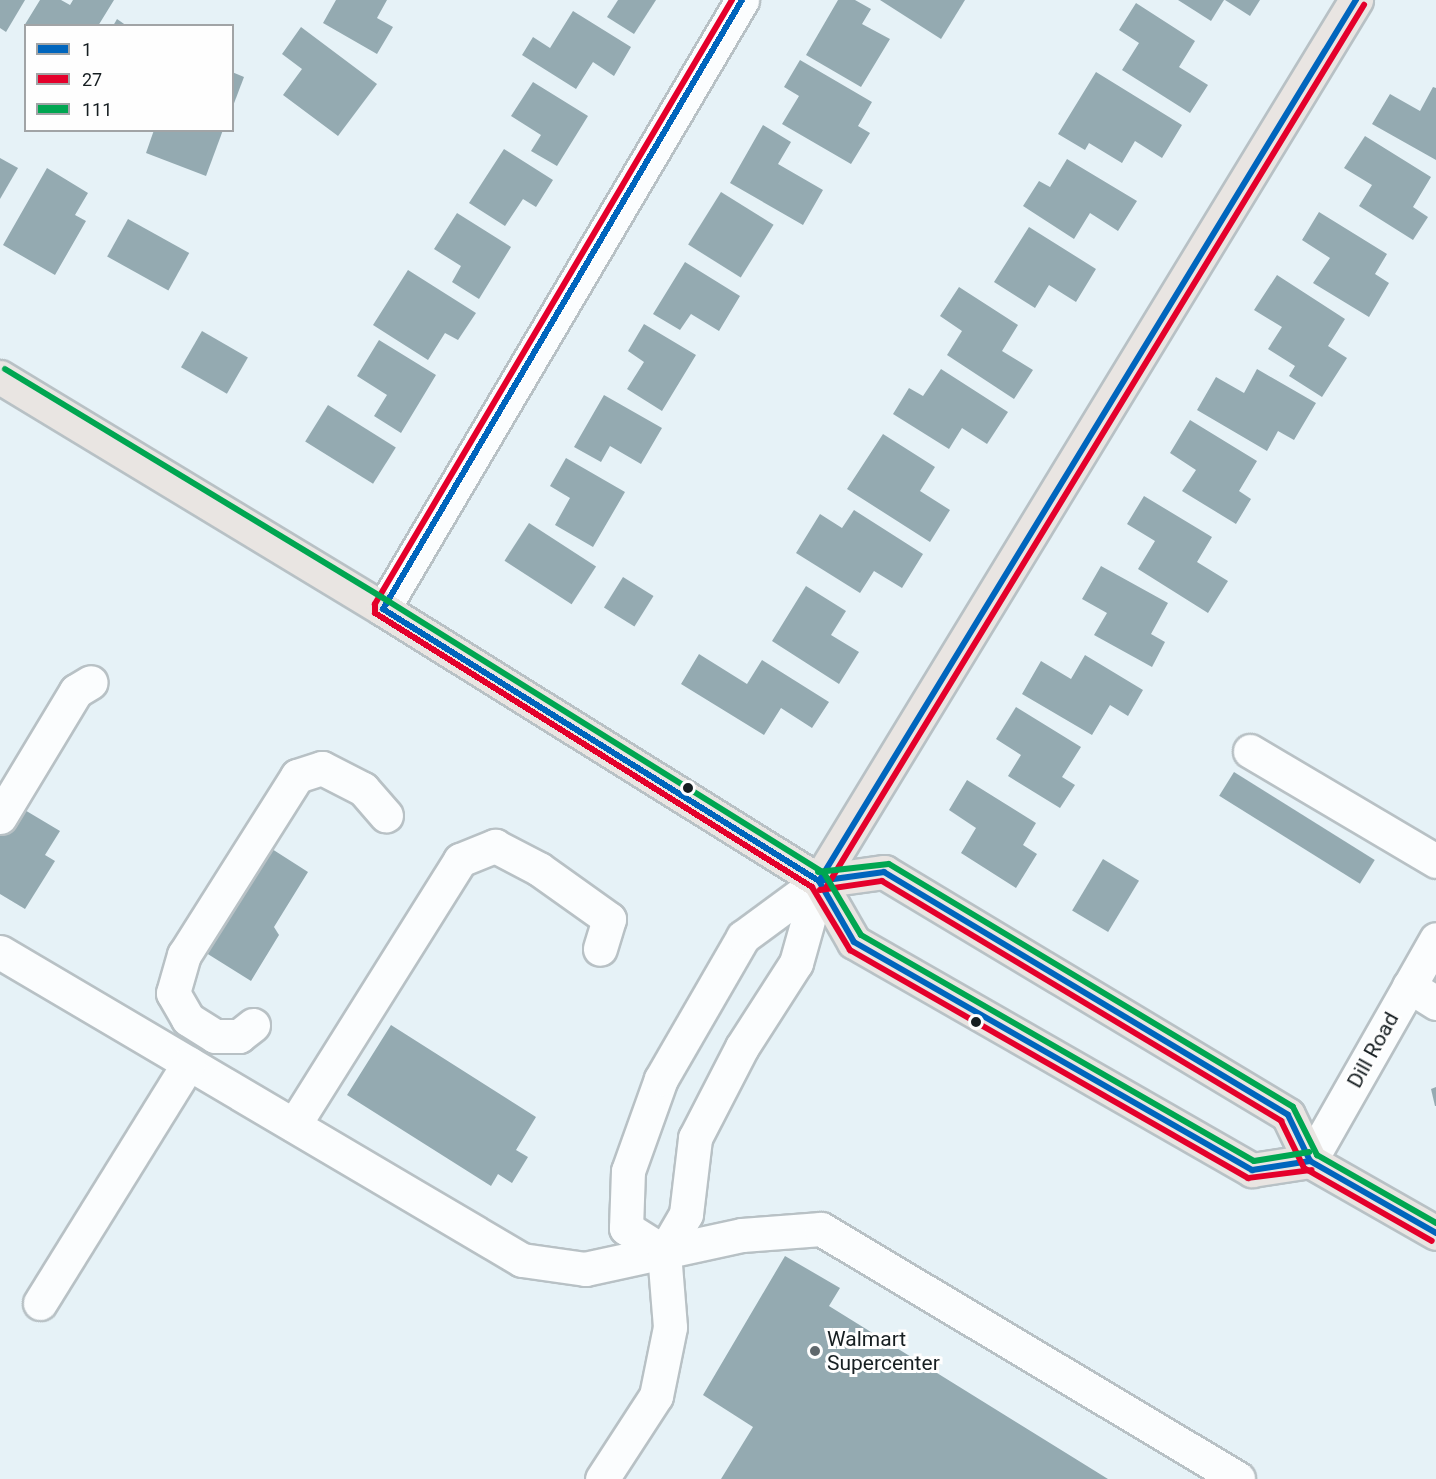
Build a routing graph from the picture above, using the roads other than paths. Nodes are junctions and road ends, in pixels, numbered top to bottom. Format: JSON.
{"nodes":[{"id":1,"x":742,"y":0,"type":"edge"},
{"id":2,"x":1356,"y":0,"type":"edge"},
{"id":3,"x":0,"y":377,"type":"edge"},
{"id":4,"x":383,"y":609,"type":"junction"},
{"id":5,"x":92,"y":682,"type":"dead end"},
{"id":6,"x":1250,"y":751,"type":"dead end"},
{"id":7,"x":386,"y":815,"type":"dead end"},
{"id":8,"x":0,"y":817,"type":"edge"},
{"id":9,"x":1436,"y":861,"type":"edge"},
{"id":10,"x":819,"y":881,"type":"junction"},
{"id":11,"x":1436,"y":939,"type":"edge"},
{"id":12,"x":600,"y":949,"type":"dead end"},
{"id":13,"x":0,"y":952,"type":"edge"},
{"id":14,"x":1422,"y":994,"type":"edge"},
{"id":15,"x":253,"y":1025,"type":"dead end"},
{"id":16,"x":189,"y":1063,"type":"junction"},
{"id":17,"x":294,"y":1125,"type":"junction"},
{"id":18,"x":1310,"y":1161,"type":"junction"},
{"id":19,"x":1436,"y":1233,"type":"edge"},
{"id":20,"x":664,"y":1252,"type":"junction"},
{"id":21,"x":40,"y":1304,"type":"dead end"},
{"id":22,"x":602,"y":1479,"type":"edge"},
{"id":23,"x":1238,"y":1479,"type":"edge"}],
"edges":[{"from":1,"to":4,"type":"street"},
{"from":2,"to":10,"type":"main road"},
{"from":3,"to":4,"type":"main road"},
{"from":4,"to":10,"type":"main road"},
{"from":5,"to":8,"type":"street"},
{"from":6,"to":9,"type":"street"},
{"from":7,"to":15,"type":"street"},
{"from":10,"to":18,"type":"main road"},
{"from":10,"to":18,"type":"main road"},
{"from":10,"to":20,"type":"street"},
{"from":10,"to":20,"type":"street"},
{"from":11,"to":14,"type":"street","name":"Dill Road"},
{"from":12,"to":17,"type":"street"},
{"from":13,"to":16,"type":"street"},
{"from":14,"to":18,"type":"street","name":"Dill Road"},
{"from":16,"to":17,"type":"street"},
{"from":16,"to":21,"type":"street"},
{"from":17,"to":20,"type":"street"},
{"from":18,"to":19,"type":"main road"},
{"from":20,"to":22,"type":"street"},
{"from":20,"to":23,"type":"street"}]}
